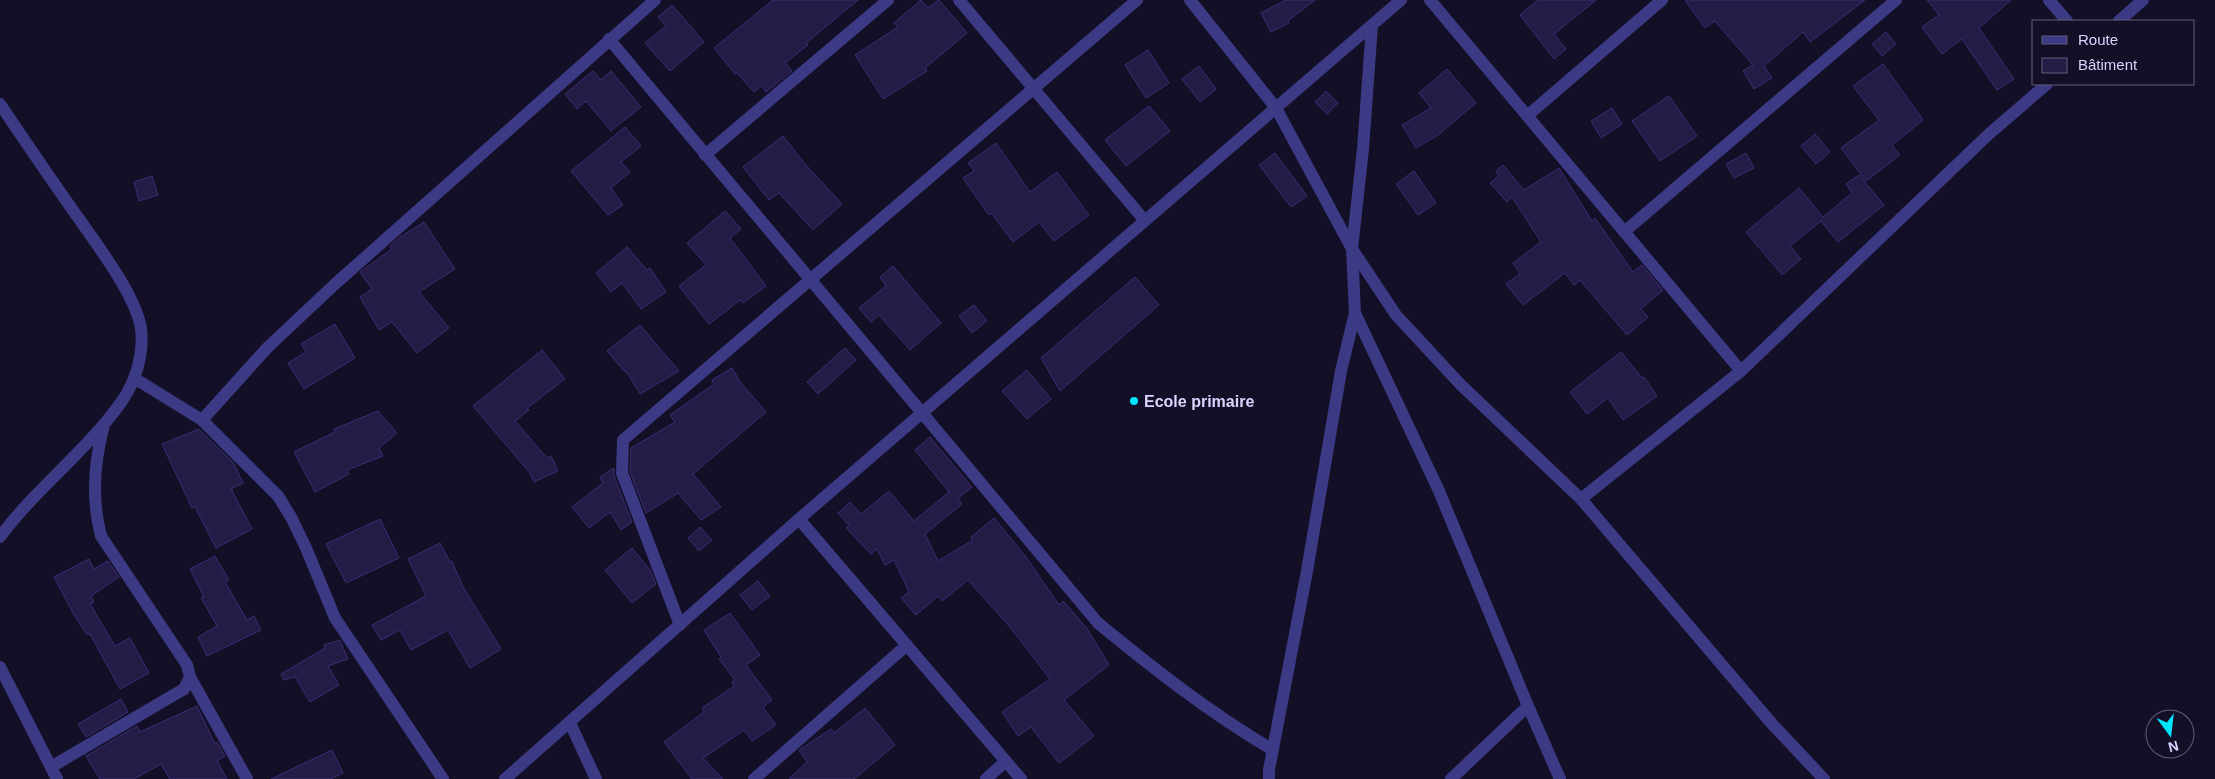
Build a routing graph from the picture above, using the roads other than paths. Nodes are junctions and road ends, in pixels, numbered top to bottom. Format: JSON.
{"nodes":[{"id":1,"x":655,"y":0,"type":"edge"},
{"id":2,"x":888,"y":0,"type":"edge"},
{"id":3,"x":959,"y":0,"type":"edge"},
{"id":4,"x":1137,"y":0,"type":"edge"},
{"id":5,"x":1190,"y":0,"type":"edge"},
{"id":6,"x":1401,"y":0,"type":"edge"},
{"id":7,"x":1430,"y":0,"type":"edge"},
{"id":8,"x":1662,"y":0,"type":"edge"},
{"id":9,"x":1896,"y":0,"type":"edge"},
{"id":10,"x":2049,"y":0,"type":"edge"},
{"id":11,"x":2143,"y":0,"type":"edge"},
{"id":12,"x":2066,"y":20,"type":"edge"},
{"id":13,"x":2120,"y":20,"type":"edge"},
{"id":14,"x":1372,"y":25,"type":"junction"},
{"id":15,"x":609,"y":39,"type":"junction"},
{"id":16,"x":2046,"y":85,"type":"edge"},
{"id":17,"x":1034,"y":90,"type":"junction"},
{"id":18,"x":0,"y":104,"type":"edge"},
{"id":19,"x":1276,"y":108,"type":"junction"},
{"id":20,"x":1527,"y":116,"type":"junction"},
{"id":21,"x":705,"y":154,"type":"junction"},
{"id":22,"x":1145,"y":221,"type":"junction"},
{"id":23,"x":1624,"y":232,"type":"junction"},
{"id":24,"x":1352,"y":249,"type":"junction"},
{"id":25,"x":811,"y":281,"type":"junction"},
{"id":26,"x":1355,"y":312,"type":"junction"},
{"id":27,"x":1741,"y":371,"type":"junction"},
{"id":28,"x":134,"y":378,"type":"junction"},
{"id":29,"x":923,"y":413,"type":"junction"},
{"id":30,"x":202,"y":420,"type":"junction"},
{"id":31,"x":104,"y":422,"type":"junction"},
{"id":32,"x":1581,"y":499,"type":"junction"},
{"id":33,"x":799,"y":519,"type":"junction"},
{"id":34,"x":0,"y":537,"type":"edge"},
{"id":35,"x":680,"y":625,"type":"junction"},
{"id":36,"x":907,"y":645,"type":"junction"},
{"id":37,"x":0,"y":667,"type":"edge"},
{"id":38,"x":190,"y":677,"type":"junction"},
{"id":39,"x":1528,"y":706,"type":"junction"},
{"id":40,"x":570,"y":723,"type":"junction"},
{"id":41,"x":1273,"y":750,"type":"junction"},
{"id":42,"x":1006,"y":761,"type":"junction"},
{"id":43,"x":51,"y":767,"type":"junction"},
{"id":44,"x":1267,"y":776,"type":"edge"},
{"id":45,"x":57,"y":779,"type":"edge"},
{"id":46,"x":247,"y":779,"type":"edge"},
{"id":47,"x":443,"y":779,"type":"edge"},
{"id":48,"x":505,"y":779,"type":"edge"},
{"id":49,"x":596,"y":779,"type":"edge"},
{"id":50,"x":754,"y":779,"type":"edge"},
{"id":51,"x":986,"y":779,"type":"edge"},
{"id":52,"x":1021,"y":779,"type":"edge"},
{"id":53,"x":1451,"y":779,"type":"edge"},
{"id":54,"x":1560,"y":779,"type":"edge"},
{"id":55,"x":1824,"y":779,"type":"edge"}],
"edges":[{"from":1,"to":15,"type":"street"},
{"from":2,"to":21,"type":"street"},
{"from":3,"to":17,"type":"street"},
{"from":4,"to":17,"type":"street"},
{"from":5,"to":19,"type":"street"},
{"from":6,"to":14,"type":"street"},
{"from":7,"to":20,"type":"street"},
{"from":8,"to":20,"type":"street"},
{"from":9,"to":23,"type":"street"},
{"from":10,"to":12,"type":"street"},
{"from":11,"to":13,"type":"street"},
{"from":14,"to":19,"type":"street"},
{"from":14,"to":24,"type":"street"},
{"from":15,"to":21,"type":"street"},
{"from":15,"to":30,"type":"street"},
{"from":16,"to":27,"type":"street"},
{"from":17,"to":22,"type":"street"},
{"from":17,"to":25,"type":"street"},
{"from":18,"to":28,"type":"street"},
{"from":19,"to":22,"type":"street"},
{"from":19,"to":24,"type":"street"},
{"from":20,"to":23,"type":"street"},
{"from":21,"to":25,"type":"street"},
{"from":22,"to":29,"type":"street"},
{"from":23,"to":27,"type":"street"},
{"from":24,"to":26,"type":"street"},
{"from":24,"to":32,"type":"street"},
{"from":25,"to":29,"type":"street"},
{"from":25,"to":35,"type":"street"},
{"from":26,"to":39,"type":"street"},
{"from":26,"to":41,"type":"street"},
{"from":27,"to":32,"type":"street"},
{"from":28,"to":30,"type":"street"},
{"from":28,"to":31,"type":"street"},
{"from":29,"to":33,"type":"street"},
{"from":29,"to":41,"type":"street"},
{"from":30,"to":47,"type":"street"},
{"from":31,"to":34,"type":"street"},
{"from":31,"to":38,"type":"street"},
{"from":32,"to":55,"type":"street"},
{"from":33,"to":35,"type":"street"},
{"from":33,"to":36,"type":"street"},
{"from":35,"to":40,"type":"street"},
{"from":36,"to":42,"type":"street"},
{"from":36,"to":50,"type":"street"},
{"from":37,"to":43,"type":"street"},
{"from":38,"to":43,"type":"street"},
{"from":38,"to":46,"type":"street"},
{"from":39,"to":53,"type":"street"},
{"from":39,"to":54,"type":"street"},
{"from":40,"to":48,"type":"street"},
{"from":40,"to":49,"type":"street"},
{"from":41,"to":44,"type":"street"},
{"from":42,"to":51,"type":"street"},
{"from":42,"to":52,"type":"street"},
{"from":43,"to":45,"type":"street"}]}
